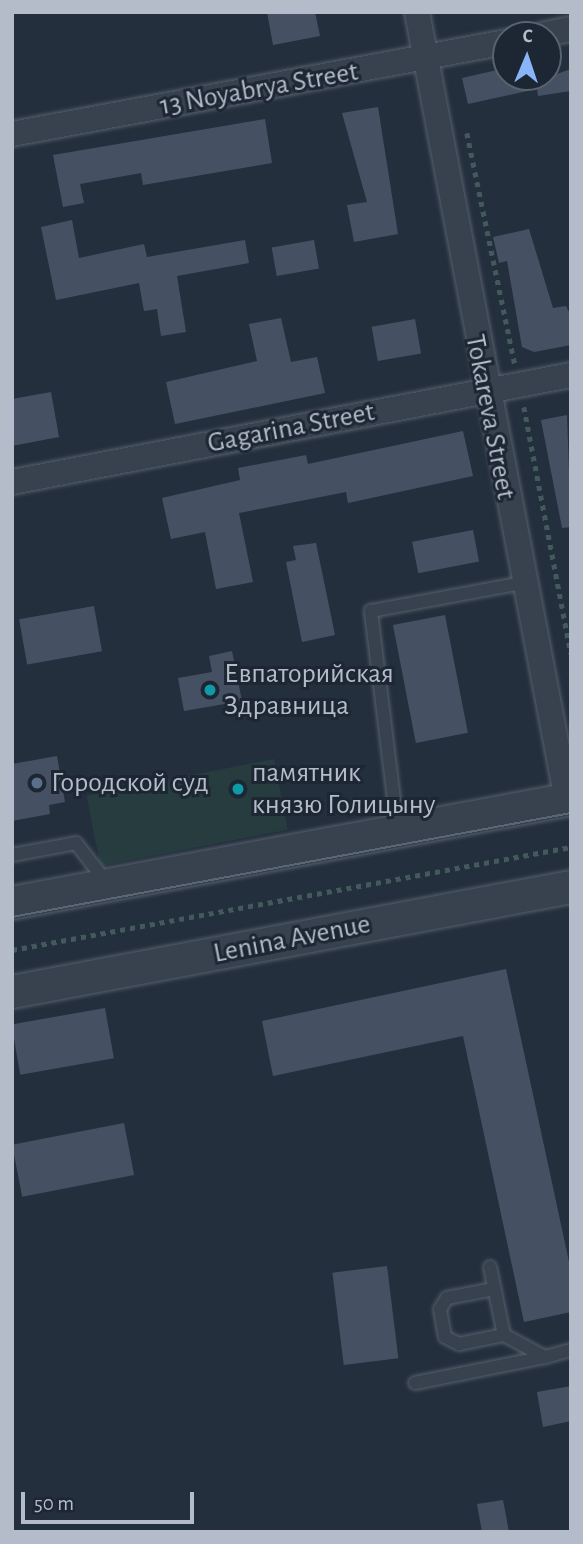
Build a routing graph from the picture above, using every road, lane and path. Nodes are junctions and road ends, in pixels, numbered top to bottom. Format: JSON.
{"nodes":[{"id":1,"x":417,"y":12,"type":"edge"},
{"id":2,"x":492,"y":45,"type":"edge"},
{"id":3,"x":425,"y":58,"type":"junction"},
{"id":4,"x":464,"y":119,"type":"dead end"},
{"id":5,"x":12,"y":134,"type":"edge"},
{"id":6,"x":571,"y":375,"type":"edge"},
{"id":7,"x":520,"y":384,"type":"junction"},
{"id":8,"x":485,"y":391,"type":"junction"},
{"id":9,"x":12,"y":482,"type":"edge"},
{"id":10,"x":522,"y":583,"type":"junction"},
{"id":11,"x":571,"y":654,"type":"edge"},
{"id":12,"x":569,"y":806,"type":"edge"},
{"id":13,"x":398,"y":833,"type":"junction"},
{"id":14,"x":571,"y":847,"type":"edge"},
{"id":15,"x":12,"y":855,"type":"edge"},
{"id":16,"x":108,"y":886,"type":"junction"},
{"id":17,"x":571,"y":887,"type":"edge"},
{"id":18,"x":12,"y":904,"type":"edge"},
{"id":19,"x":12,"y":950,"type":"edge"},
{"id":20,"x":12,"y":992,"type":"edge"},
{"id":21,"x":490,"y":1267,"type":"dead end"},
{"id":22,"x":494,"y":1289,"type":"junction"},
{"id":23,"x":504,"y":1335,"type":"junction"},
{"id":24,"x":571,"y":1350,"type":"edge"},
{"id":25,"x":545,"y":1357,"type":"junction"},
{"id":26,"x":415,"y":1383,"type":"dead end"}],
"edges":[{"from":1,"to":3,"type":"street","name":"Tokareva Street"},
{"from":2,"to":3,"type":"street","name":"13 Noyabrya Street"},
{"from":3,"to":5,"type":"street","name":"13 Noyabrya Street"},
{"from":3,"to":8,"type":"street","name":"Tokareva Street"},
{"from":4,"to":7,"type":"path"},
{"from":6,"to":7,"type":"street","name":"Gagarina Street"},
{"from":7,"to":8,"type":"street","name":"Gagarina Street"},
{"from":7,"to":11,"type":"path"},
{"from":8,"to":9,"type":"street","name":"Gagarina Street"},
{"from":8,"to":10,"type":"street","name":"Tokareva Street"},
{"from":10,"to":12,"type":"street","name":"Tokareva Street"},
{"from":10,"to":13,"type":"lane"},
{"from":12,"to":13,"type":"street"},
{"from":13,"to":16,"type":"street"},
{"from":14,"to":19,"type":"path"},
{"from":15,"to":16,"type":"lane"},
{"from":16,"to":18,"type":"street"},
{"from":17,"to":20,"type":"street","name":"Lenina Avenue"},
{"from":21,"to":22,"type":"lane"},
{"from":22,"to":23,"type":"lane"},
{"from":22,"to":23,"type":"lane"},
{"from":23,"to":25,"type":"lane"},
{"from":24,"to":25,"type":"lane"},
{"from":25,"to":26,"type":"lane"}]}
